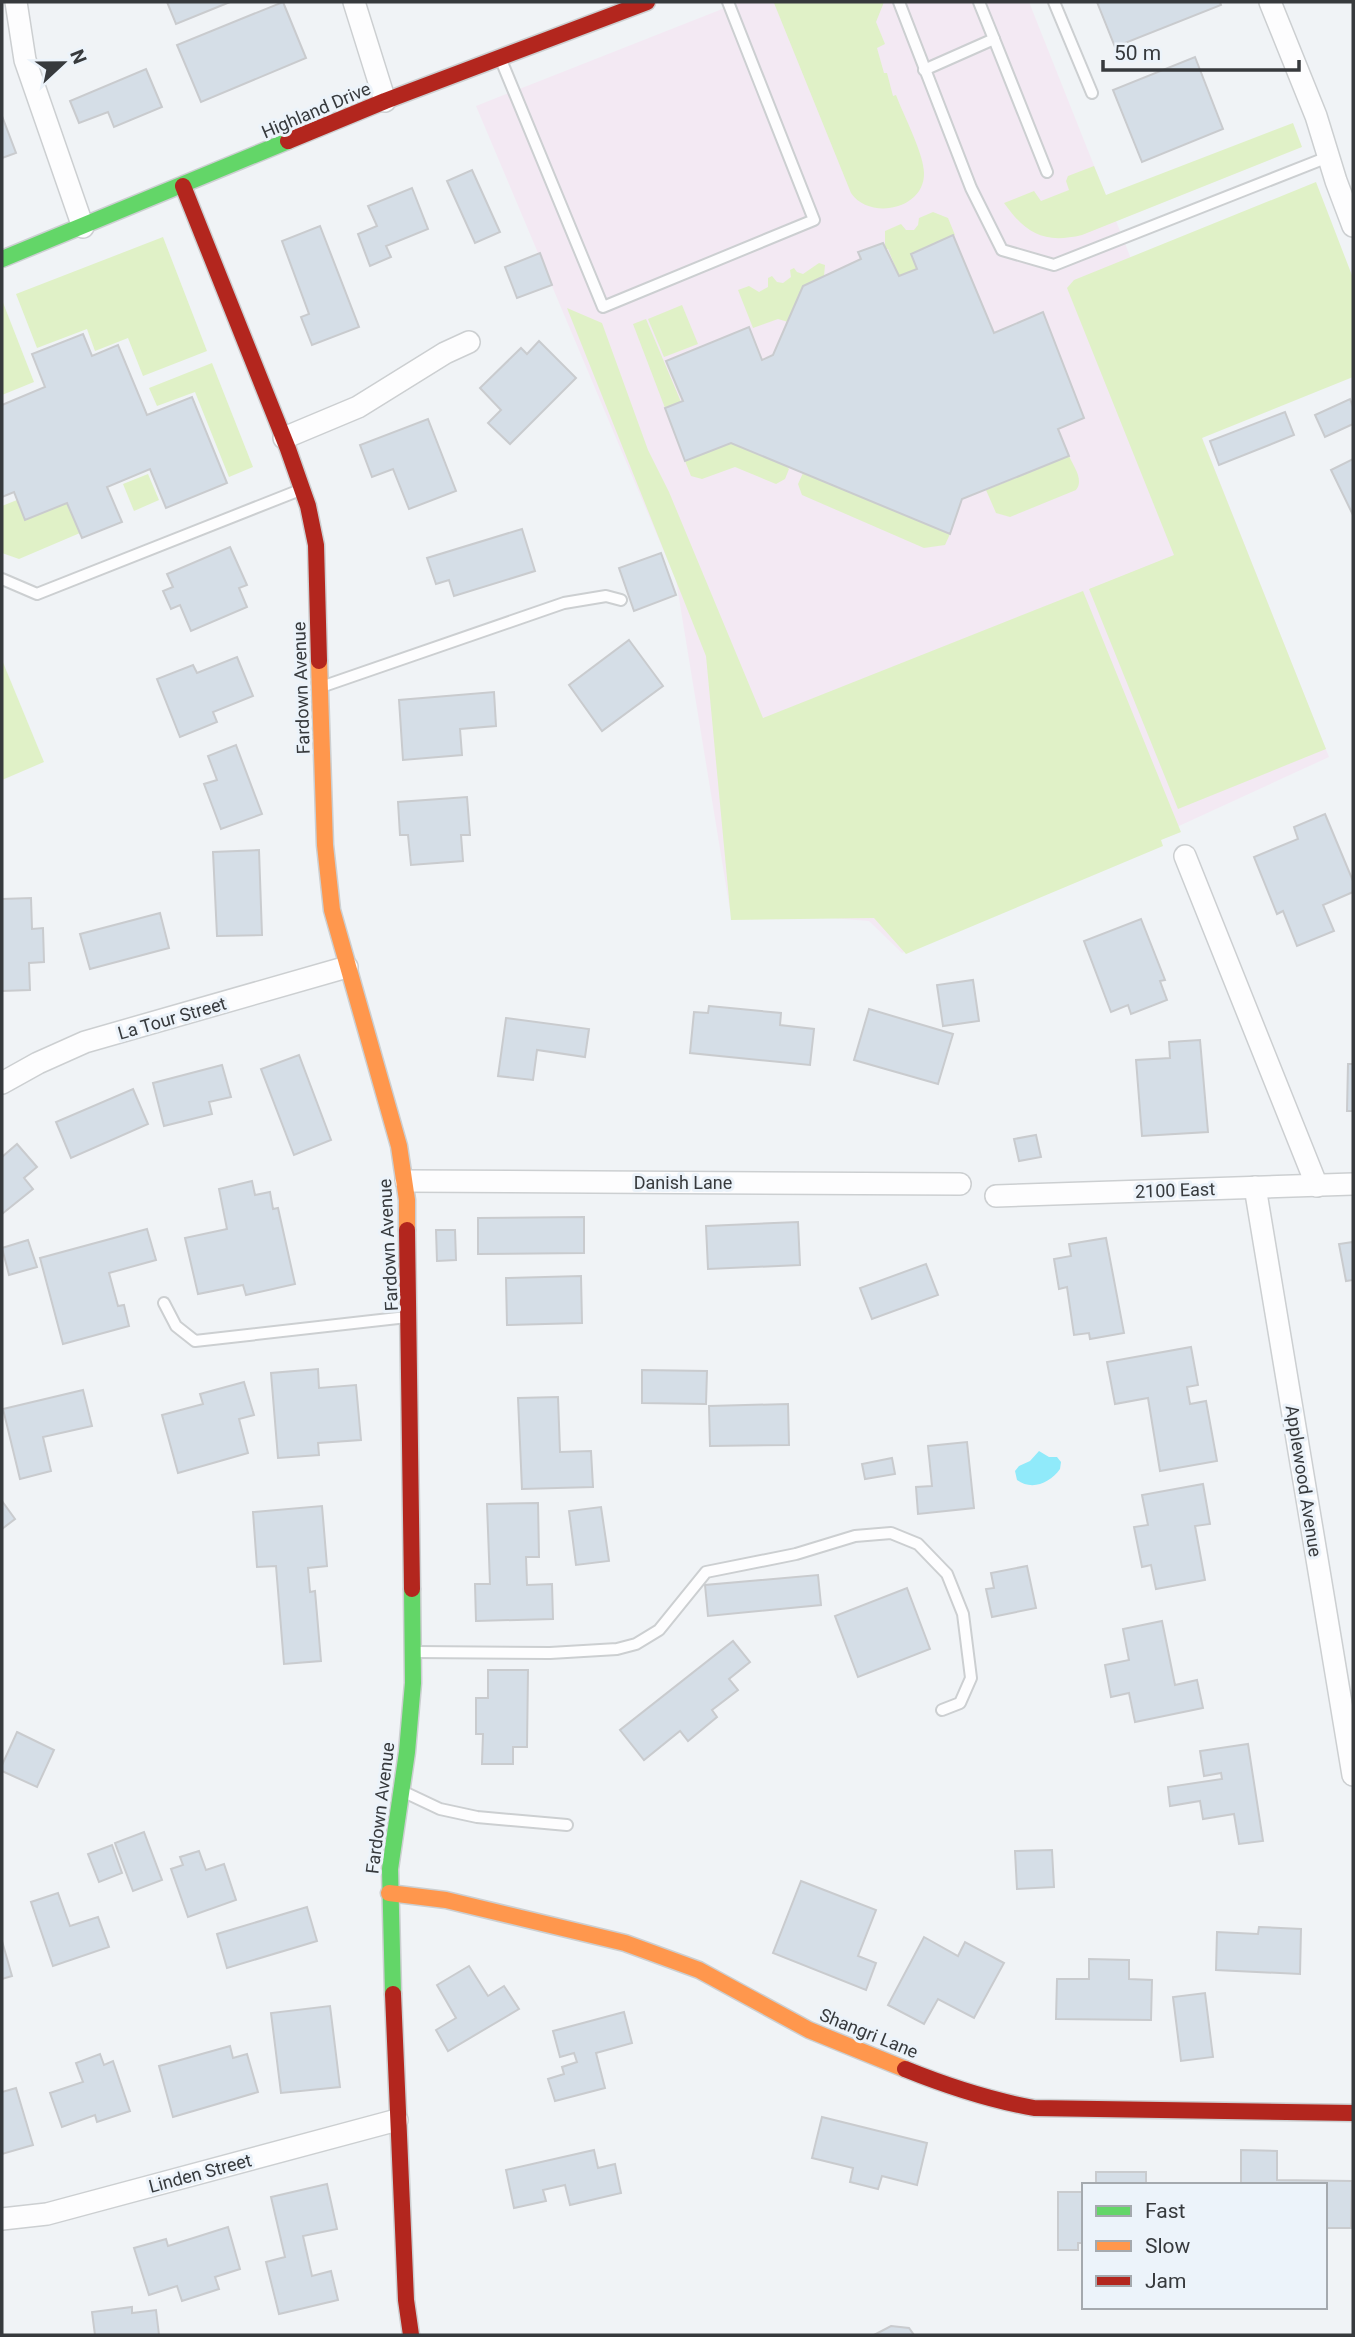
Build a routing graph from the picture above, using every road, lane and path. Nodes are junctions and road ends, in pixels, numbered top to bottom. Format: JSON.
{"nodes":[{"id":1,"x":16,"y":2,"type":"edge"},
{"id":2,"x":354,"y":2,"type":"edge"},
{"id":3,"x":647,"y":2,"type":"edge"},
{"id":4,"x":728,"y":2,"type":"edge"},
{"id":5,"x":899,"y":2,"type":"edge"},
{"id":6,"x":979,"y":2,"type":"edge"},
{"id":7,"x":1054,"y":2,"type":"edge"},
{"id":8,"x":1270,"y":2,"type":"edge"},
{"id":9,"x":622,"y":6,"type":"edge"},
{"id":10,"x":994,"y":39,"type":"junction"},
{"id":11,"x":500,"y":58,"type":"junction"},
{"id":12,"x":924,"y":70,"type":"junction"},
{"id":13,"x":1092,"y":93,"type":"dead end"},
{"id":14,"x":385,"y":102,"type":"junction"},
{"id":15,"x":1328,"y":157,"type":"junction"},
{"id":16,"x":1047,"y":172,"type":"dead end"},
{"id":17,"x":183,"y":186,"type":"junction"},
{"id":18,"x":1353,"y":226,"type":"edge"},
{"id":19,"x":83,"y":227,"type":"junction"},
{"id":20,"x":2,"y":259,"type":"edge"},
{"id":21,"x":469,"y":342,"type":"dead end"},
{"id":22,"x":284,"y":438,"type":"junction"},
{"id":23,"x":303,"y":489,"type":"junction"},
{"id":24,"x":3,"y":580,"type":"edge"},
{"id":25,"x":621,"y":600,"type":"dead end"},
{"id":26,"x":321,"y":687,"type":"junction"},
{"id":27,"x":1185,"y":856,"type":"dead end"},
{"id":28,"x":347,"y":967,"type":"junction"},
{"id":29,"x":2,"y":1083,"type":"edge"},
{"id":30,"x":406,"y":1181,"type":"junction"},
{"id":31,"x":960,"y":1184,"type":"dead end"},
{"id":32,"x":1353,"y":1184,"type":"edge"},
{"id":33,"x":1317,"y":1186,"type":"junction"},
{"id":34,"x":1255,"y":1187,"type":"junction"},
{"id":35,"x":996,"y":1196,"type":"dead end"},
{"id":36,"x":164,"y":1303,"type":"dead end"},
{"id":37,"x":410,"y":1317,"type":"junction"},
{"id":38,"x":413,"y":1652,"type":"junction"},
{"id":39,"x":942,"y":1710,"type":"dead end"},
{"id":40,"x":1353,"y":1775,"type":"edge"},
{"id":41,"x":402,"y":1791,"type":"junction"},
{"id":42,"x":567,"y":1825,"type":"dead end"},
{"id":43,"x":389,"y":1893,"type":"junction"},
{"id":44,"x":1353,"y":2113,"type":"edge"},
{"id":45,"x":397,"y":2120,"type":"junction"},
{"id":46,"x":2,"y":2219,"type":"edge"},
{"id":47,"x":411,"y":2335,"type":"edge"}],
"edges":[{"from":1,"to":19,"type":"street"},
{"from":2,"to":14,"type":"street"},
{"from":3,"to":9,"type":"street","name":"Highland Drive"},
{"from":4,"to":11,"type":"lane"},
{"from":5,"to":12,"type":"lane"},
{"from":6,"to":10,"type":"lane"},
{"from":7,"to":13,"type":"lane"},
{"from":8,"to":15,"type":"street"},
{"from":9,"to":11,"type":"street","name":"Highland Drive"},
{"from":10,"to":12,"type":"lane"},
{"from":10,"to":16,"type":"lane"},
{"from":11,"to":14,"type":"street","name":"Highland Drive"},
{"from":12,"to":15,"type":"lane"},
{"from":14,"to":17,"type":"street","name":"Highland Drive"},
{"from":15,"to":18,"type":"street"},
{"from":17,"to":19,"type":"street","name":"Highland Drive"},
{"from":17,"to":22,"type":"street","name":"Fardown Avenue"},
{"from":19,"to":20,"type":"street","name":"Highland Drive"},
{"from":21,"to":22,"type":"street"},
{"from":22,"to":23,"type":"street","name":"Fardown Avenue"},
{"from":23,"to":24,"type":"lane"},
{"from":23,"to":26,"type":"street","name":"Fardown Avenue"},
{"from":25,"to":26,"type":"lane"},
{"from":26,"to":28,"type":"street","name":"Fardown Avenue"},
{"from":27,"to":33,"type":"street"},
{"from":28,"to":29,"type":"street","name":"La Tour Street"},
{"from":28,"to":30,"type":"street","name":"Fardown Avenue"},
{"from":30,"to":31,"type":"street","name":"Danish Lane"},
{"from":30,"to":37,"type":"street","name":"Fardown Avenue"},
{"from":32,"to":33,"type":"street","name":"2100 East"},
{"from":33,"to":34,"type":"street","name":"2100 East"},
{"from":34,"to":35,"type":"street","name":"2100 East"},
{"from":34,"to":40,"type":"street","name":"Applewood Avenue"},
{"from":36,"to":37,"type":"lane"},
{"from":37,"to":38,"type":"street","name":"Fardown Avenue"},
{"from":38,"to":39,"type":"lane"},
{"from":38,"to":41,"type":"street","name":"Fardown Avenue"},
{"from":41,"to":42,"type":"lane"},
{"from":41,"to":43,"type":"street","name":"Fardown Avenue"},
{"from":43,"to":44,"type":"street","name":"Shangri Lane"},
{"from":43,"to":45,"type":"street","name":"Fardown Avenue"},
{"from":45,"to":46,"type":"street","name":"Linden Street"},
{"from":45,"to":47,"type":"street","name":"Fardown Avenue"}]}
